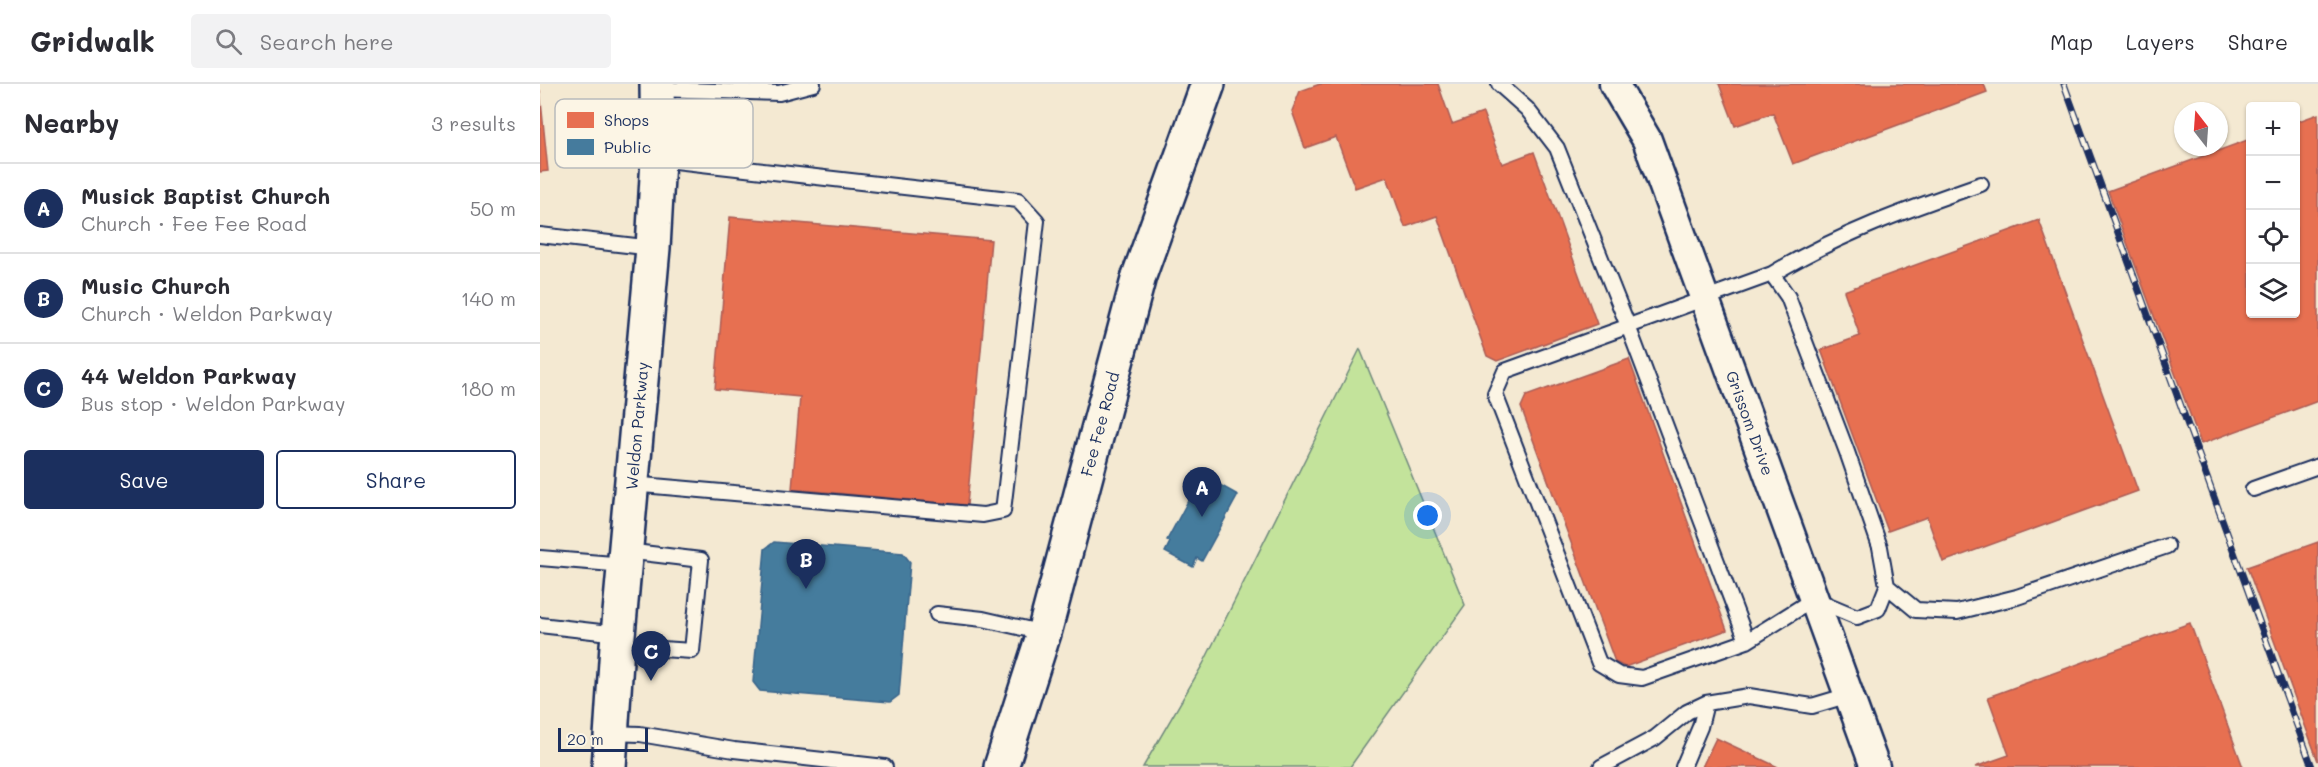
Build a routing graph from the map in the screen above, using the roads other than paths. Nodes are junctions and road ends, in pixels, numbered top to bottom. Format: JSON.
{"nodes":[{"id":1,"x":813,"y":84,"type":"edge"},
{"id":2,"x":1208,"y":84,"type":"edge"},
{"id":3,"x":1499,"y":84,"type":"edge"},
{"id":4,"x":1614,"y":84,"type":"edge"},
{"id":5,"x":657,"y":86,"type":"edge"},
{"id":6,"x":657,"y":168,"type":"edge"},
{"id":7,"x":737,"y":168,"type":"edge"},
{"id":8,"x":1982,"y":184,"type":"dead end"},
{"id":9,"x":540,"y":235,"type":"edge"},
{"id":10,"x":653,"y":248,"type":"junction"},
{"id":11,"x":1772,"y":274,"type":"junction"},
{"id":12,"x":1705,"y":299,"type":"junction"},
{"id":13,"x":1628,"y":327,"type":"junction"},
{"id":14,"x":2318,"y":466,"type":"edge"},
{"id":15,"x":631,"y":484,"type":"junction"},
{"id":16,"x":2253,"y":489,"type":"dead end"},
{"id":17,"x":2167,"y":546,"type":"dead end"},
{"id":18,"x":540,"y":558,"type":"edge"},
{"id":19,"x":625,"y":558,"type":"junction"},
{"id":20,"x":1887,"y":586,"type":"junction"},
{"id":21,"x":1814,"y":599,"type":"junction"},
{"id":22,"x":937,"y":614,"type":"dead end"},
{"id":23,"x":540,"y":625,"type":"edge"},
{"id":24,"x":1044,"y":633,"type":"junction"},
{"id":25,"x":618,"y":640,"type":"junction"},
{"id":26,"x":1748,"y":641,"type":"junction"},
{"id":27,"x":1849,"y":694,"type":"junction"},
{"id":28,"x":1706,"y":703,"type":"junction"},
{"id":29,"x":610,"y":733,"type":"junction"},
{"id":30,"x":609,"y":767,"type":"edge"},
{"id":31,"x":885,"y":767,"type":"edge"},
{"id":32,"x":1001,"y":767,"type":"edge"},
{"id":33,"x":1600,"y":767,"type":"edge"},
{"id":34,"x":1683,"y":767,"type":"edge"},
{"id":35,"x":1875,"y":767,"type":"edge"}],
"edges":[{"from":1,"to":5,"type":"lane"},
{"from":2,"to":24,"type":"street","name":"Fee Fee Road"},
{"from":3,"to":13,"type":"lane"},
{"from":4,"to":12,"type":"street","name":"Grissom Drive"},
{"from":6,"to":10,"type":"street","name":"Weldon Parkway"},
{"from":7,"to":15,"type":"lane"},
{"from":8,"to":11,"type":"lane"},
{"from":9,"to":10,"type":"lane"},
{"from":10,"to":15,"type":"street","name":"Weldon Parkway"},
{"from":11,"to":12,"type":"lane"},
{"from":11,"to":20,"type":"lane"},
{"from":12,"to":13,"type":"lane"},
{"from":12,"to":21,"type":"street","name":"Grissom Drive"},
{"from":13,"to":26,"type":"lane"},
{"from":13,"to":26,"type":"lane"},
{"from":14,"to":16,"type":"lane"},
{"from":15,"to":19,"type":"street","name":"Weldon Parkway"},
{"from":17,"to":20,"type":"lane"},
{"from":18,"to":19,"type":"lane"},
{"from":19,"to":25,"type":"street","name":"Weldon Parkway"},
{"from":19,"to":25,"type":"lane"},
{"from":20,"to":21,"type":"lane"},
{"from":21,"to":26,"type":"lane"},
{"from":21,"to":27,"type":"street","name":"Grissom Drive"},
{"from":22,"to":24,"type":"lane"},
{"from":23,"to":25,"type":"lane"},
{"from":24,"to":32,"type":"street","name":"Fee Fee Road"},
{"from":25,"to":29,"type":"street","name":"Weldon Parkway"},
{"from":27,"to":28,"type":"lane"},
{"from":27,"to":35,"type":"street","name":"Grissom Drive"},
{"from":28,"to":33,"type":"lane"},
{"from":28,"to":34,"type":"lane"},
{"from":29,"to":30,"type":"street","name":"Weldon Parkway"},
{"from":29,"to":31,"type":"lane"}]}
